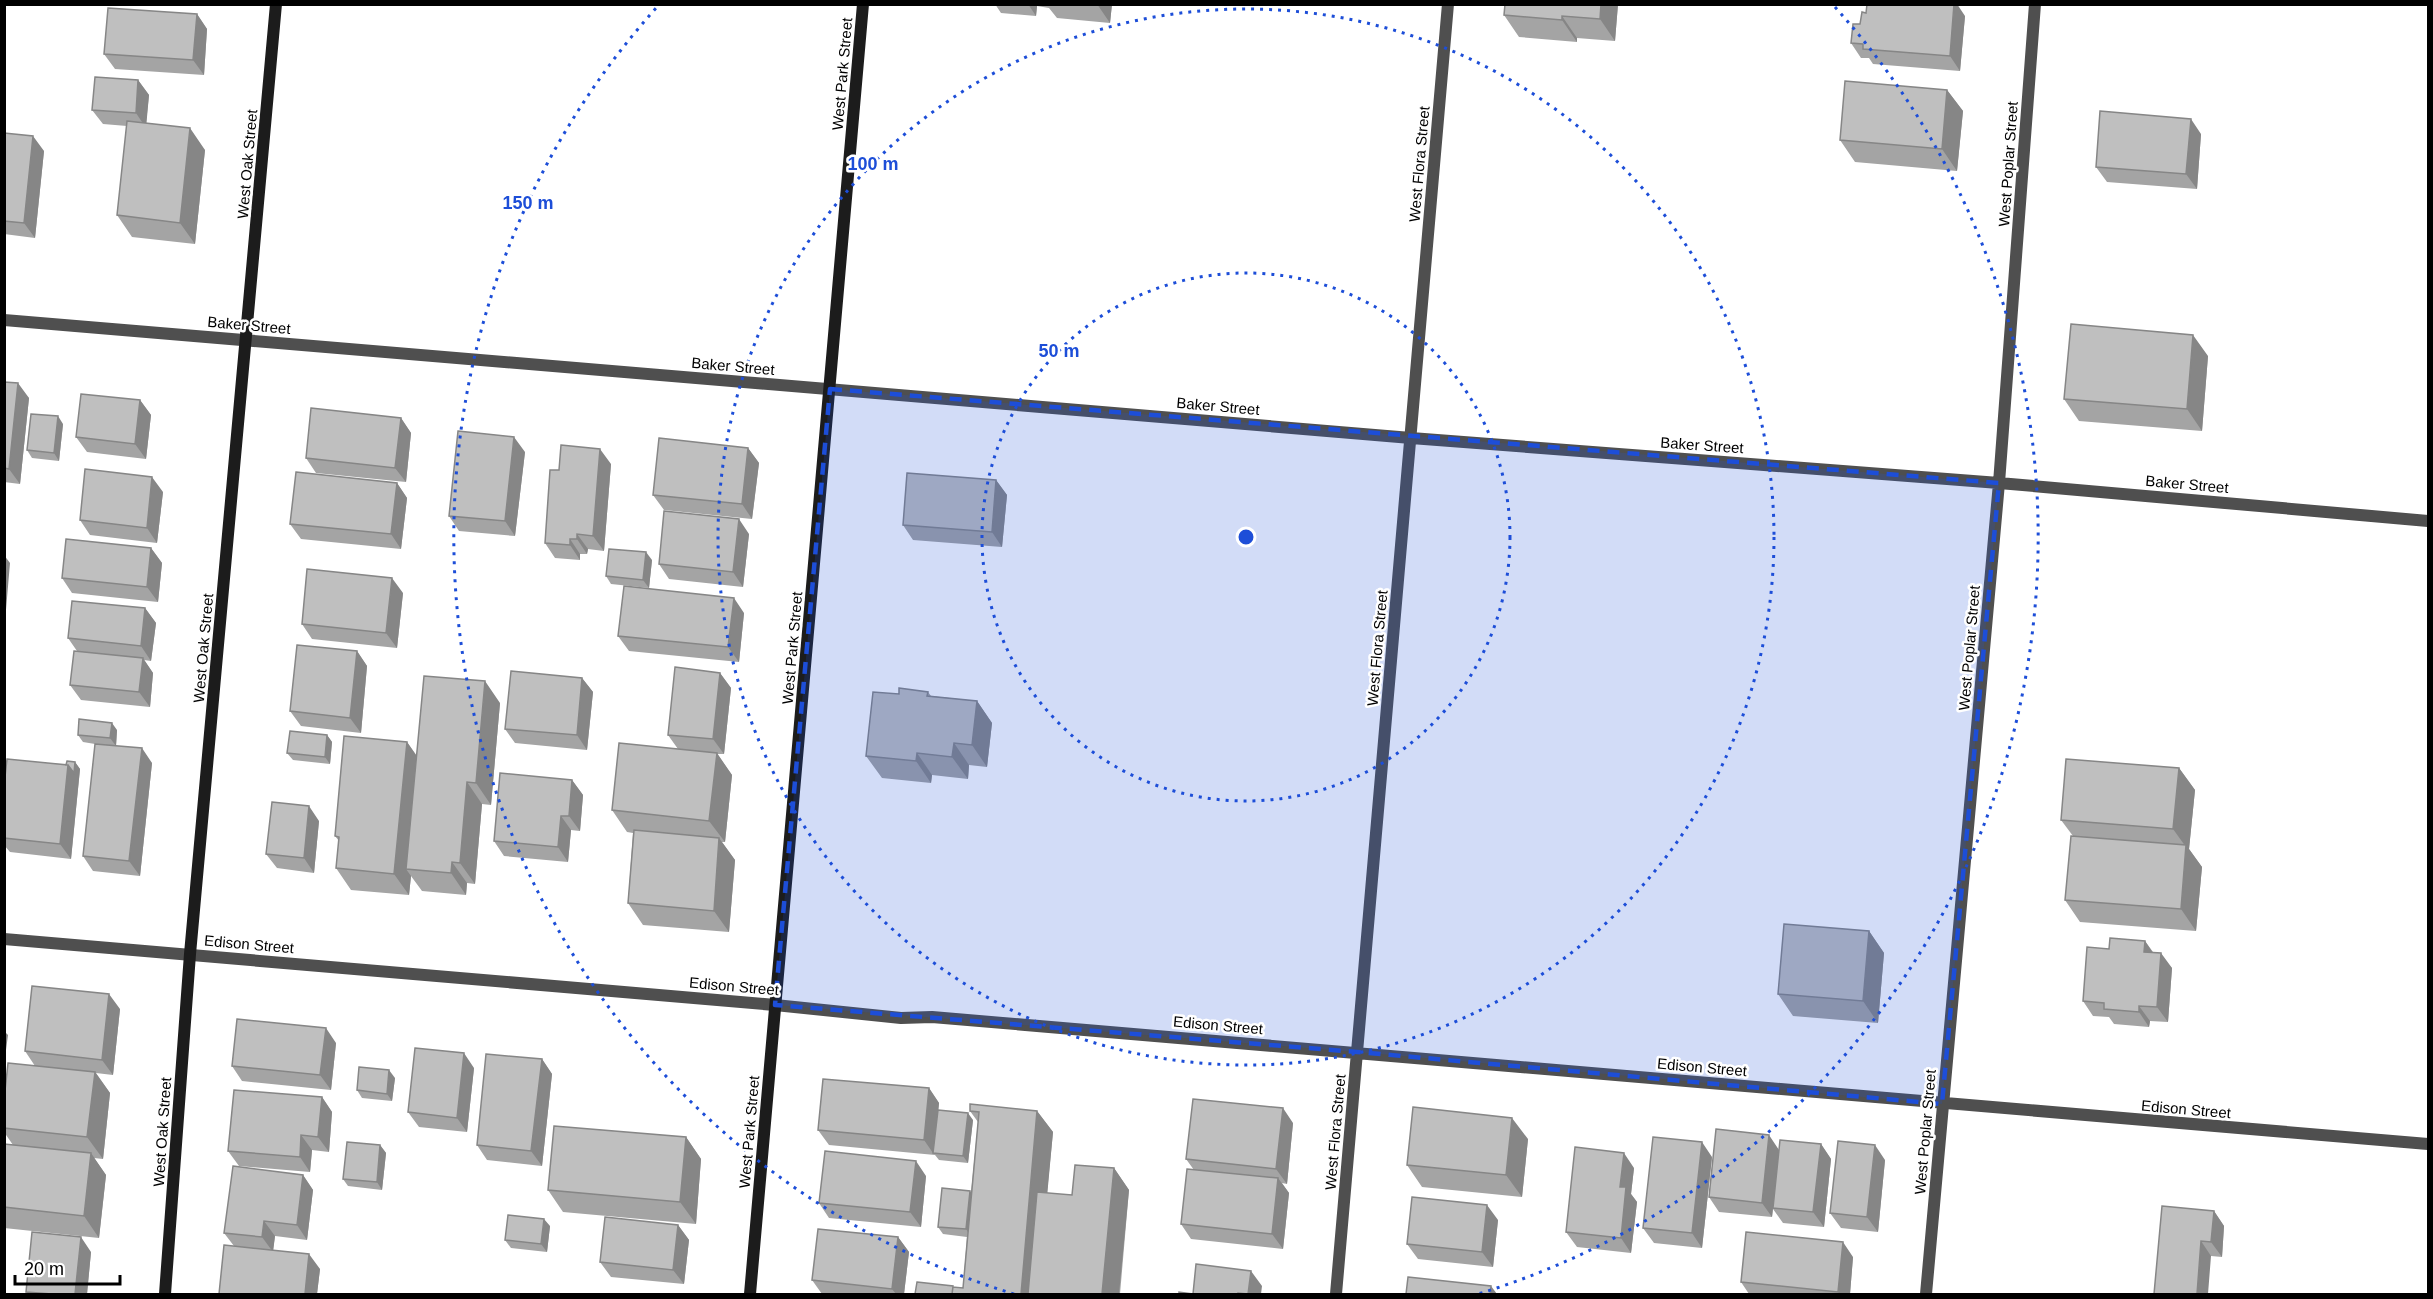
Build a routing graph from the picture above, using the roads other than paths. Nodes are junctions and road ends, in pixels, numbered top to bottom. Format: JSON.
{"nodes":[{"id":1,"x":276,"y":4,"type":"edge"},
{"id":2,"x":863,"y":4,"type":"edge"},
{"id":3,"x":1448,"y":4,"type":"edge"},
{"id":4,"x":2035,"y":4,"type":"edge"},
{"id":5,"x":4,"y":320,"type":"edge"},
{"id":6,"x":246,"y":340,"type":"junction"},
{"id":7,"x":830,"y":389,"type":"junction"},
{"id":8,"x":1411,"y":438,"type":"junction"},
{"id":9,"x":1999,"y":483,"type":"junction"},
{"id":10,"x":2428,"y":521,"type":"edge"},
{"id":11,"x":4,"y":939,"type":"edge"},
{"id":12,"x":190,"y":954,"type":"junction"},
{"id":13,"x":775,"y":1005,"type":"junction"},
{"id":14,"x":1357,"y":1052,"type":"junction"},
{"id":15,"x":1942,"y":1104,"type":"junction"},
{"id":16,"x":2428,"y":1144,"type":"edge"},
{"id":17,"x":165,"y":1294,"type":"edge"},
{"id":18,"x":750,"y":1294,"type":"edge"},
{"id":19,"x":1336,"y":1294,"type":"edge"},
{"id":20,"x":1926,"y":1294,"type":"edge"}],
"edges":[{"from":1,"to":6,"type":"street","name":"West Oak Street"},
{"from":2,"to":7,"type":"street","name":"West Park Street"},
{"from":3,"to":8,"type":"street","name":"West Flora Street"},
{"from":4,"to":9,"type":"street","name":"West Poplar Street"},
{"from":5,"to":6,"type":"street","name":"Baker Street"},
{"from":6,"to":7,"type":"street","name":"Baker Street"},
{"from":6,"to":12,"type":"street","name":"West Oak Street"},
{"from":7,"to":8,"type":"street","name":"Baker Street"},
{"from":7,"to":13,"type":"street","name":"West Park Street"},
{"from":8,"to":9,"type":"street","name":"Baker Street"},
{"from":8,"to":14,"type":"street","name":"West Flora Street"},
{"from":9,"to":10,"type":"street","name":"Baker Street"},
{"from":9,"to":15,"type":"street","name":"West Poplar Street"},
{"from":11,"to":12,"type":"street","name":"Edison Street"},
{"from":12,"to":13,"type":"street","name":"Edison Street"},
{"from":12,"to":17,"type":"street","name":"West Oak Street"},
{"from":13,"to":14,"type":"street","name":"Edison Street"},
{"from":13,"to":18,"type":"street","name":"West Park Street"},
{"from":14,"to":15,"type":"street","name":"Edison Street"},
{"from":14,"to":19,"type":"street","name":"West Flora Street"},
{"from":15,"to":16,"type":"street","name":"Edison Street"},
{"from":15,"to":20,"type":"street","name":"West Poplar Street"}]}
